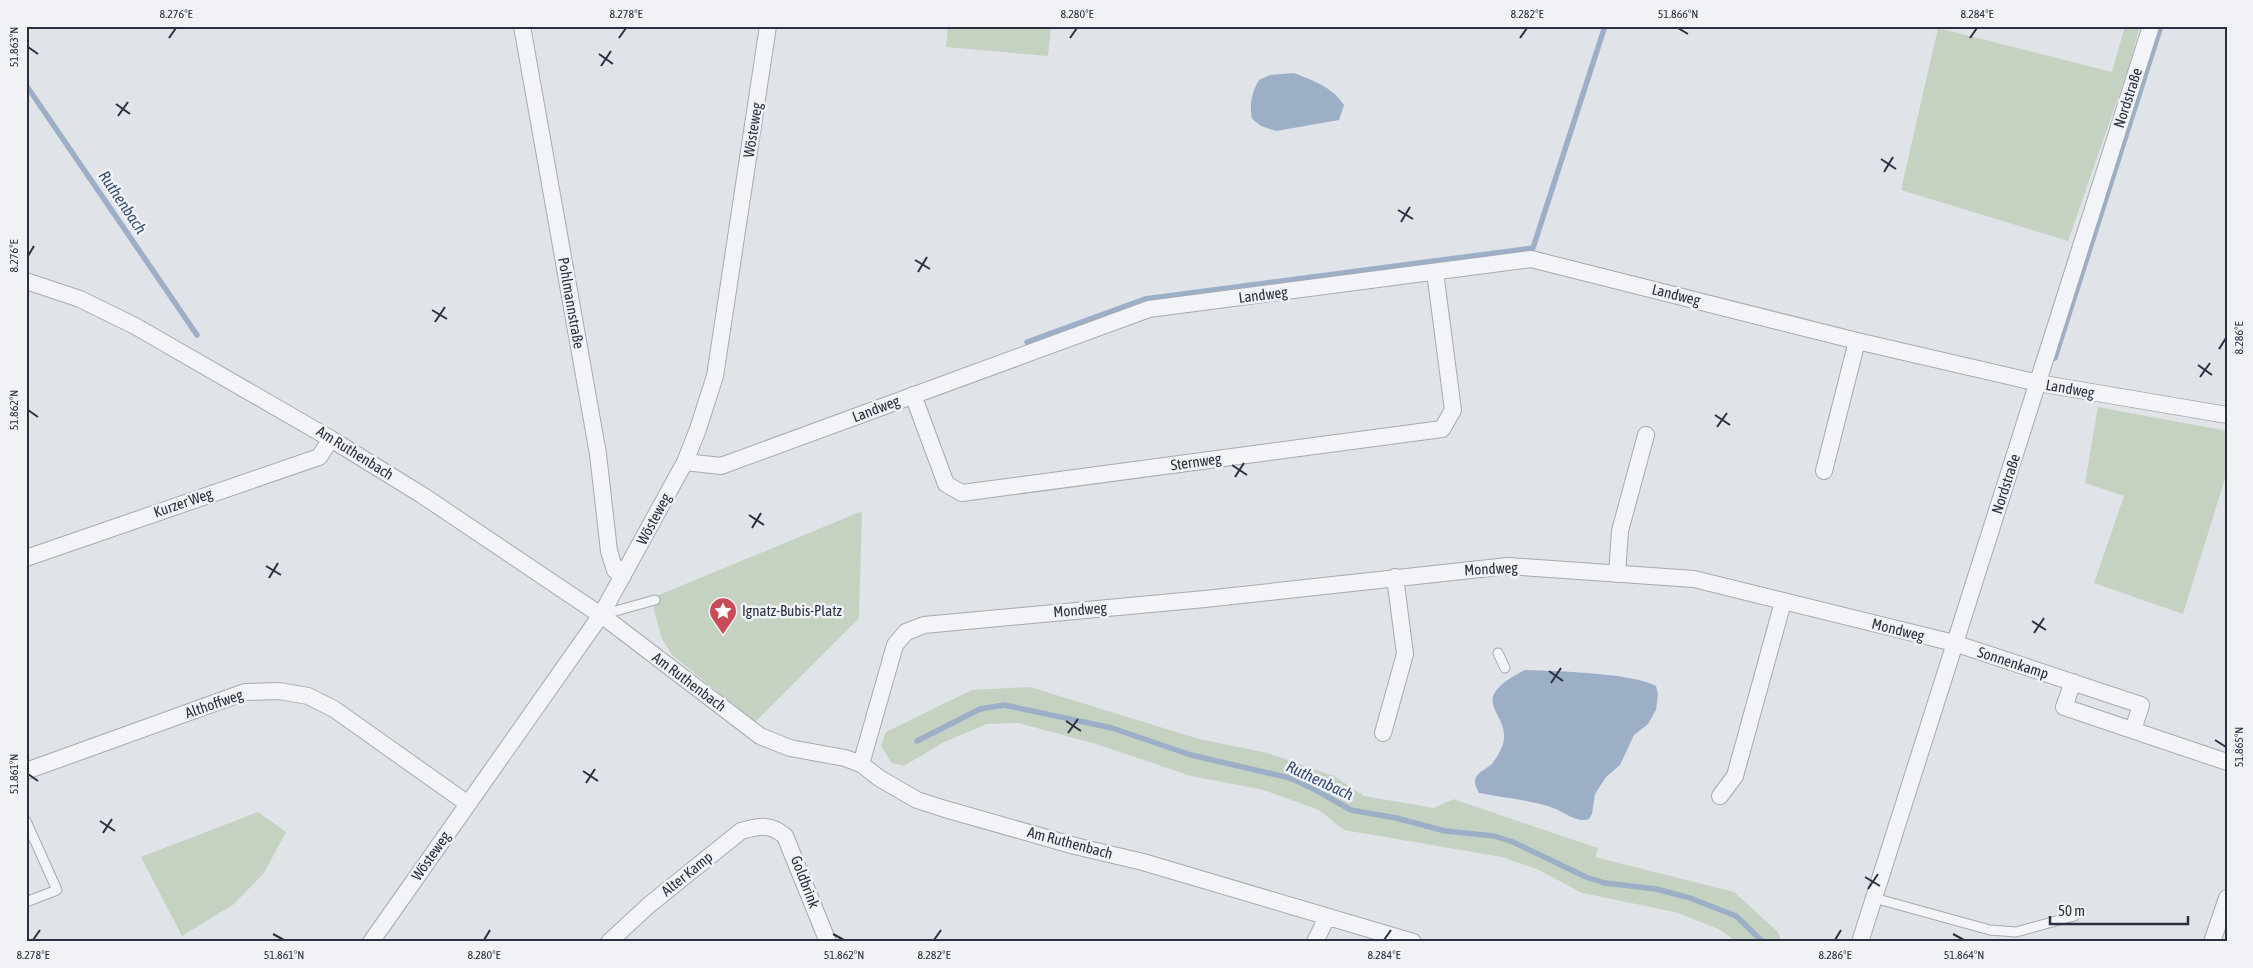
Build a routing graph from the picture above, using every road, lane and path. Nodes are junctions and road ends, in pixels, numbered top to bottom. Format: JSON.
{"nodes":[{"id":1,"x":522,"y":26,"type":"edge"},
{"id":2,"x":768,"y":26,"type":"edge"},
{"id":3,"x":2151,"y":26,"type":"edge"},
{"id":4,"x":1435,"y":272,"type":"junction"},
{"id":5,"x":26,"y":281,"type":"edge"},
{"id":6,"x":1857,"y":341,"type":"junction"},
{"id":7,"x":2038,"y":383,"type":"junction"},
{"id":8,"x":913,"y":395,"type":"junction"},
{"id":9,"x":2227,"y":415,"type":"edge"},
{"id":10,"x":1646,"y":435,"type":"dead end"},
{"id":11,"x":332,"y":439,"type":"junction"},
{"id":12,"x":685,"y":462,"type":"junction"},
{"id":13,"x":1824,"y":471,"type":"dead end"},
{"id":14,"x":26,"y":558,"type":"edge"},
{"id":15,"x":1617,"y":574,"type":"junction"},
{"id":16,"x":623,"y":576,"type":"junction"},
{"id":17,"x":1395,"y":577,"type":"junction"},
{"id":18,"x":655,"y":600,"type":"dead end"},
{"id":19,"x":1784,"y":602,"type":"junction"},
{"id":20,"x":601,"y":615,"type":"junction"},
{"id":21,"x":1954,"y":643,"type":"junction"},
{"id":22,"x":1498,"y":653,"type":"dead end"},
{"id":23,"x":1505,"y":668,"type":"dead end"},
{"id":24,"x":2073,"y":682,"type":"junction"},
{"id":25,"x":2133,"y":730,"type":"junction"},
{"id":26,"x":1383,"y":733,"type":"dead end"},
{"id":27,"x":2227,"y":762,"type":"edge"},
{"id":28,"x":861,"y":764,"type":"junction"},
{"id":29,"x":26,"y":771,"type":"edge"},
{"id":30,"x":1720,"y":796,"type":"dead end"},
{"id":31,"x":468,"y":804,"type":"junction"},
{"id":32,"x":26,"y":821,"type":"edge"},
{"id":33,"x":775,"y":828,"type":"joint"},
{"id":34,"x":1874,"y":898,"type":"junction"},
{"id":35,"x":2227,"y":898,"type":"edge"},
{"id":36,"x":26,"y":902,"type":"edge"},
{"id":37,"x":2074,"y":916,"type":"dead end"},
{"id":38,"x":1326,"y":917,"type":"junction"},
{"id":39,"x":371,"y":942,"type":"edge"},
{"id":40,"x":609,"y":942,"type":"edge"},
{"id":41,"x":828,"y":942,"type":"edge"},
{"id":42,"x":1315,"y":942,"type":"edge"},
{"id":43,"x":1413,"y":942,"type":"edge"},
{"id":44,"x":1860,"y":942,"type":"edge"},
{"id":45,"x":2212,"y":942,"type":"edge"}],
"edges":[{"from":1,"to":16,"type":"street","name":"Pohlmannstraße"},
{"from":2,"to":12,"type":"street","name":"Wösteweg"},
{"from":3,"to":7,"type":"street","name":"Nordstraße"},
{"from":4,"to":6,"type":"street","name":"Landweg"},
{"from":4,"to":8,"type":"street","name":"Landweg"},
{"from":4,"to":8,"type":"street","name":"Sternweg"},
{"from":5,"to":11,"type":"street","name":"Am Ruthenbach"},
{"from":6,"to":7,"type":"street","name":"Landweg"},
{"from":6,"to":13,"type":"street"},
{"from":7,"to":9,"type":"street","name":"Landweg"},
{"from":7,"to":21,"type":"street","name":"Nordstraße"},
{"from":8,"to":12,"type":"street","name":"Landweg"},
{"from":10,"to":15,"type":"street"},
{"from":11,"to":14,"type":"street","name":"Kurzer Weg"},
{"from":11,"to":20,"type":"street","name":"Am Ruthenbach"},
{"from":12,"to":16,"type":"street","name":"Wösteweg"},
{"from":15,"to":17,"type":"street","name":"Mondweg"},
{"from":15,"to":19,"type":"street","name":"Mondweg"},
{"from":16,"to":20,"type":"street","name":"Wösteweg"},
{"from":17,"to":26,"type":"street"},
{"from":17,"to":28,"type":"street","name":"Mondweg"},
{"from":18,"to":20,"type":"lane"},
{"from":19,"to":21,"type":"street","name":"Mondweg"},
{"from":19,"to":30,"type":"street"},
{"from":20,"to":28,"type":"street","name":"Am Ruthenbach"},
{"from":20,"to":31,"type":"street","name":"Wösteweg"},
{"from":21,"to":24,"type":"street","name":"Sonnenkamp"},
{"from":21,"to":34,"type":"street","name":"Nordstraße"},
{"from":22,"to":23,"type":"lane"},
{"from":24,"to":25,"type":"street","name":"Sonnenkamp"},
{"from":24,"to":25,"type":"street"},
{"from":25,"to":27,"type":"street"},
{"from":28,"to":38,"type":"street","name":"Am Ruthenbach"},
{"from":29,"to":31,"type":"street","name":"Althoffweg"},
{"from":31,"to":39,"type":"street","name":"Wösteweg"},
{"from":32,"to":36,"type":"lane"},
{"from":33,"to":40,"type":"street","name":"Alter Kamp"},
{"from":33,"to":41,"type":"street","name":"Goldbrink"},
{"from":34,"to":37,"type":"lane"},
{"from":34,"to":44,"type":"street","name":"Nordstraße"},
{"from":35,"to":45,"type":"street"},
{"from":38,"to":42,"type":"street"},
{"from":38,"to":43,"type":"street","name":"Am Ruthenbach"}]}
